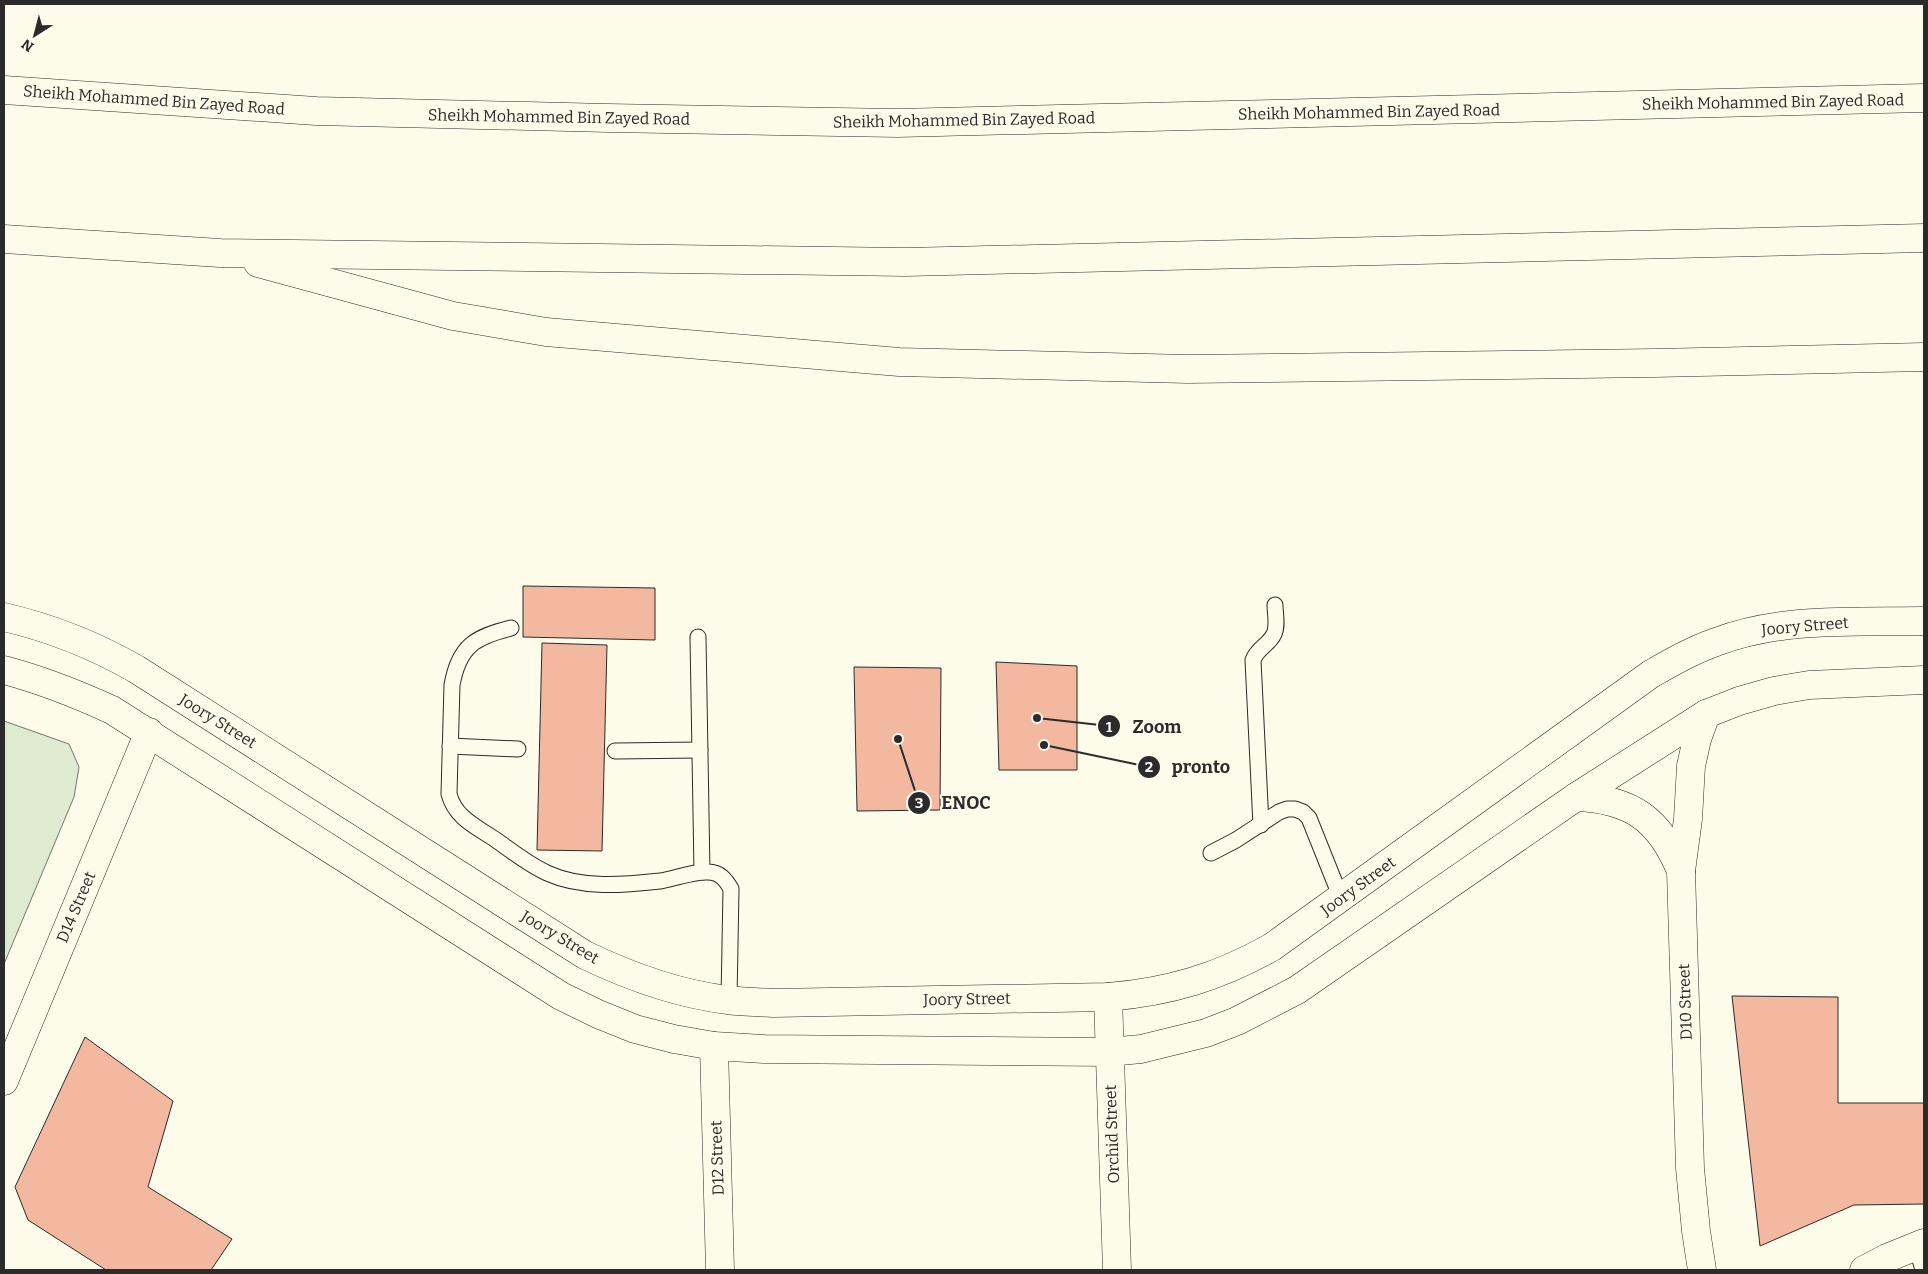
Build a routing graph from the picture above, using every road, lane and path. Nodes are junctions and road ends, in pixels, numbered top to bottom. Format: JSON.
{"nodes":[{"id":1,"x":4,"y":90,"type":"edge"},
{"id":2,"x":1924,"y":98,"type":"edge"},
{"id":3,"x":1924,"y":238,"type":"edge"},
{"id":4,"x":4,"y":239,"type":"edge"},
{"id":5,"x":220,"y":253,"type":"junction"},
{"id":6,"x":1924,"y":357,"type":"edge"},
{"id":7,"x":1275,"y":604,"type":"dead end"},
{"id":8,"x":4,"y":617,"type":"edge"},
{"id":9,"x":1924,"y":620,"type":"edge"},
{"id":10,"x":511,"y":628,"type":"dead end"},
{"id":11,"x":698,"y":637,"type":"dead end"},
{"id":12,"x":4,"y":670,"type":"edge"},
{"id":13,"x":1924,"y":680,"type":"edge"},
{"id":14,"x":1706,"y":714,"type":"junction"},
{"id":15,"x":149,"y":732,"type":"junction"},
{"id":16,"x":450,"y":746,"type":"junction"},
{"id":17,"x":518,"y":749,"type":"dead end"},
{"id":18,"x":700,"y":750,"type":"junction"},
{"id":19,"x":615,"y":751,"type":"dead end"},
{"id":20,"x":1576,"y":797,"type":"junction"},
{"id":21,"x":1261,"y":825,"type":"junction"},
{"id":22,"x":1211,"y":853,"type":"dead end"},
{"id":23,"x":1681,"y":871,"type":"junction"},
{"id":24,"x":702,"y":872,"type":"junction"},
{"id":25,"x":1341,"y":898,"type":"junction"},
{"id":26,"x":1108,"y":997,"type":"junction"},
{"id":27,"x":729,"y":1000,"type":"junction"},
{"id":28,"x":714,"y":1046,"type":"junction"},
{"id":29,"x":1109,"y":1052,"type":"junction"},
{"id":30,"x":4,"y":1081,"type":"edge"},
{"id":31,"x":1921,"y":1253,"type":"edge"},
{"id":32,"x":720,"y":1270,"type":"edge"},
{"id":33,"x":1117,"y":1270,"type":"edge"},
{"id":34,"x":1702,"y":1270,"type":"edge"},
{"id":35,"x":1864,"y":1270,"type":"edge"}],
"edges":[{"from":1,"to":2,"type":"main road","name":"Sheikh Mohammed Bin Zayed Road"},
{"from":3,"to":5,"type":"main road"},
{"from":4,"to":5,"type":"main road"},
{"from":5,"to":6,"type":"main road"},
{"from":7,"to":21,"type":"lane"},
{"from":8,"to":27,"type":"main road","name":"Joory Street"},
{"from":9,"to":25,"type":"main road","name":"Joory Street"},
{"from":10,"to":16,"type":"lane"},
{"from":11,"to":18,"type":"lane"},
{"from":12,"to":15,"type":"main road"},
{"from":13,"to":14,"type":"main road"},
{"from":14,"to":20,"type":"main road"},
{"from":14,"to":23,"type":"main road"},
{"from":15,"to":28,"type":"main road"},
{"from":15,"to":30,"type":"main road","name":"D14 Street"},
{"from":16,"to":17,"type":"lane"},
{"from":16,"to":24,"type":"lane"},
{"from":18,"to":19,"type":"lane"},
{"from":18,"to":24,"type":"lane"},
{"from":20,"to":23,"type":"main road","name":"D10 Street"},
{"from":20,"to":29,"type":"main road"},
{"from":21,"to":22,"type":"lane"},
{"from":21,"to":25,"type":"lane"},
{"from":23,"to":34,"type":"main road","name":"D10 Street"},
{"from":24,"to":27,"type":"lane"},
{"from":25,"to":26,"type":"main road","name":"Joory Street"},
{"from":26,"to":27,"type":"main road","name":"Joory Street"},
{"from":26,"to":29,"type":"main road","name":"Orchid Street"},
{"from":28,"to":29,"type":"main road"},
{"from":28,"to":32,"type":"main road","name":"D12 Street"},
{"from":29,"to":33,"type":"main road","name":"Orchid Street"},
{"from":31,"to":35,"type":"main road"}]}
